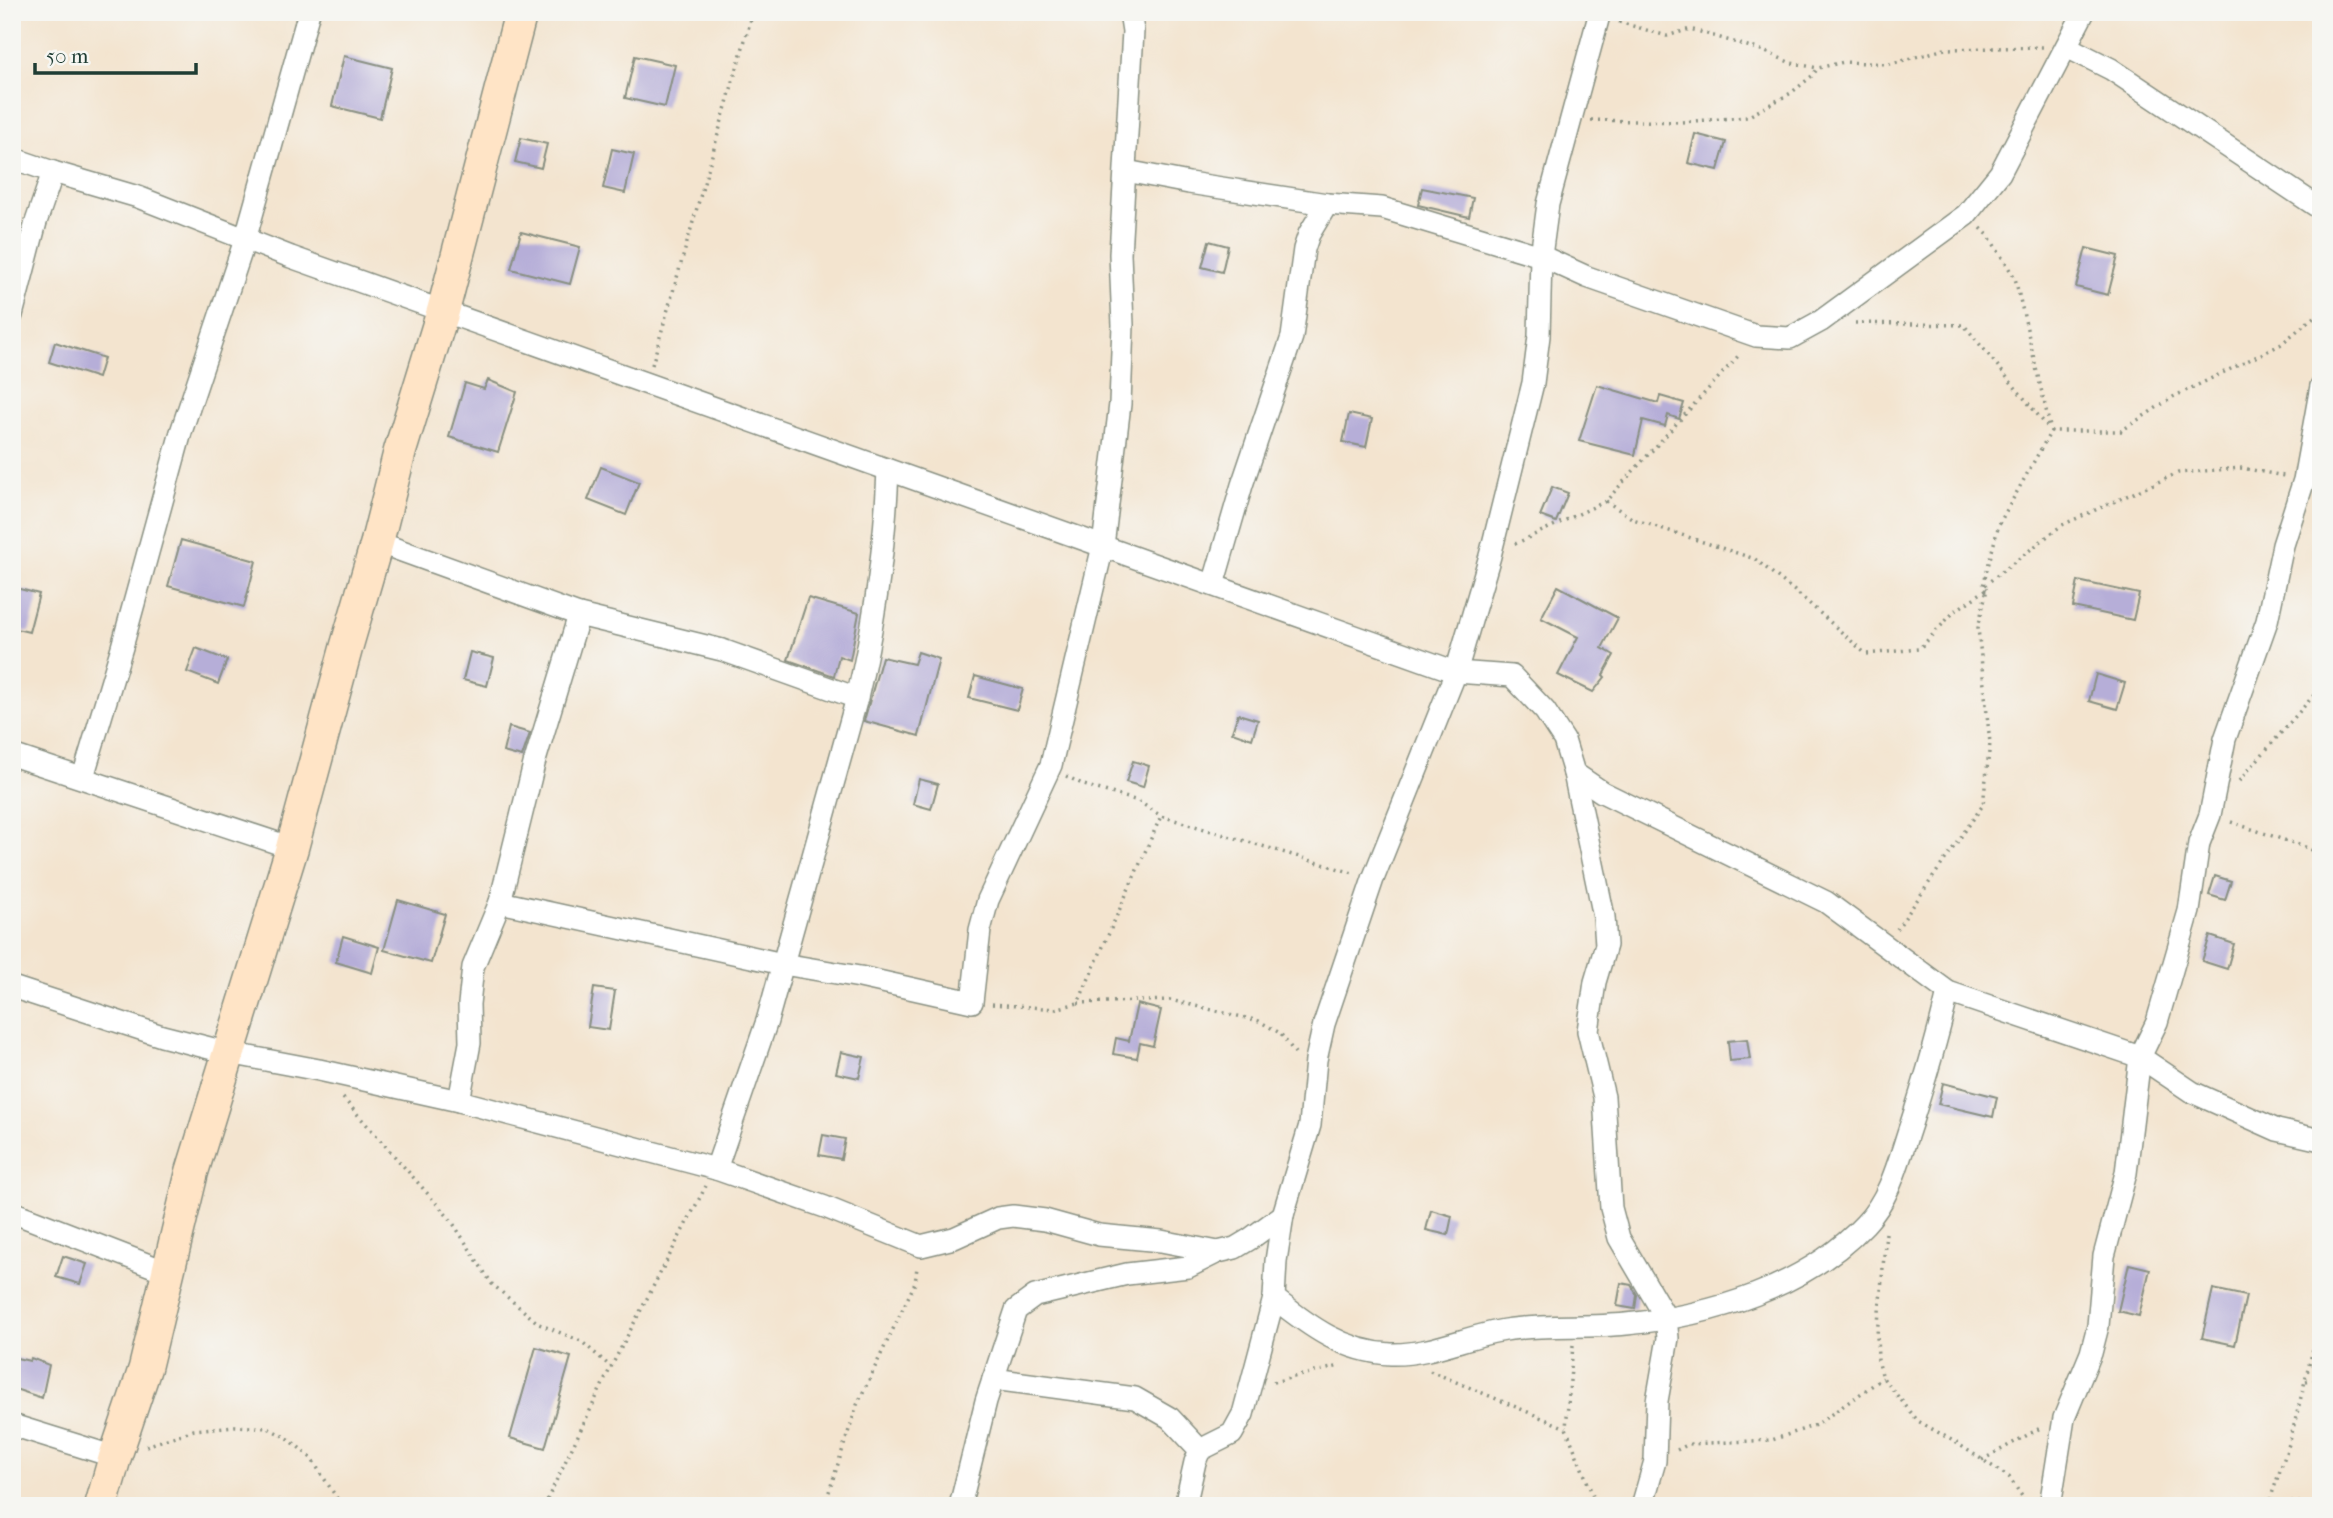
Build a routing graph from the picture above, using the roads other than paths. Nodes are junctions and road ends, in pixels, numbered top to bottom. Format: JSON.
{"nodes":[{"id":1,"x":309,"y":12,"type":"edge"},
{"id":2,"x":521,"y":12,"type":"edge"},
{"id":3,"x":1130,"y":12,"type":"edge"},
{"id":4,"x":2084,"y":12,"type":"edge"},
{"id":5,"x":1607,"y":15,"type":"edge"},
{"id":6,"x":2067,"y":47,"type":"junction"},
{"id":7,"x":12,"y":158,"type":"edge"},
{"id":8,"x":1126,"y":171,"type":"junction"},
{"id":9,"x":53,"y":173,"type":"junction"},
{"id":10,"x":1327,"y":204,"type":"junction"},
{"id":11,"x":2321,"y":209,"type":"edge"},
{"id":12,"x":244,"y":240,"type":"junction"},
{"id":13,"x":1541,"y":256,"type":"junction"},
{"id":14,"x":443,"y":311,"type":"junction"},
{"id":15,"x":12,"y":315,"type":"edge"},
{"id":16,"x":2321,"y":386,"type":"edge"},
{"id":17,"x":888,"y":470,"type":"junction"},
{"id":18,"x":377,"y":542,"type":"junction"},
{"id":19,"x":1103,"y":546,"type":"junction"},
{"id":20,"x":1213,"y":585,"type":"junction"},
{"id":21,"x":579,"y":615,"type":"junction"},
{"id":22,"x":1456,"y":672,"type":"junction"},
{"id":23,"x":857,"y":698,"type":"junction"},
{"id":24,"x":12,"y":755,"type":"edge"},
{"id":25,"x":1574,"y":773,"type":"junction"},
{"id":26,"x":83,"y":777,"type":"junction"},
{"id":27,"x":292,"y":848,"type":"junction"},
{"id":28,"x":500,"y":902,"type":"junction"},
{"id":29,"x":783,"y":964,"type":"junction"},
{"id":30,"x":12,"y":987,"type":"edge"},
{"id":31,"x":1948,"y":992,"type":"junction"},
{"id":32,"x":229,"y":1053,"type":"junction"},
{"id":33,"x":2140,"y":1057,"type":"junction"},
{"id":34,"x":458,"y":1101,"type":"junction"},
{"id":35,"x":2321,"y":1140,"type":"edge"},
{"id":36,"x":716,"y":1169,"type":"junction"},
{"id":37,"x":12,"y":1212,"type":"edge"},
{"id":38,"x":1283,"y":1215,"type":"junction"},
{"id":39,"x":1219,"y":1252,"type":"junction"},
{"id":40,"x":167,"y":1272,"type":"junction"},
{"id":41,"x":1273,"y":1298,"type":"junction"},
{"id":42,"x":1665,"y":1318,"type":"junction"},
{"id":43,"x":993,"y":1379,"type":"junction"},
{"id":44,"x":12,"y":1424,"type":"edge"},
{"id":45,"x":1200,"y":1450,"type":"junction"},
{"id":46,"x":115,"y":1457,"type":"junction"},
{"id":47,"x":101,"y":1506,"type":"edge"},
{"id":48,"x":960,"y":1506,"type":"edge"},
{"id":49,"x":1185,"y":1506,"type":"edge"},
{"id":50,"x":1642,"y":1506,"type":"edge"},
{"id":51,"x":2050,"y":1506,"type":"edge"}],
"edges":[{"from":1,"to":12,"type":"street"},
{"from":2,"to":14,"type":"street"},
{"from":3,"to":8,"type":"street"},
{"from":4,"to":6,"type":"street"},
{"from":5,"to":13,"type":"street"},
{"from":6,"to":11,"type":"street"},
{"from":6,"to":13,"type":"street"},
{"from":7,"to":9,"type":"street"},
{"from":8,"to":10,"type":"street"},
{"from":8,"to":19,"type":"street"},
{"from":9,"to":12,"type":"street"},
{"from":9,"to":15,"type":"street"},
{"from":10,"to":13,"type":"street"},
{"from":10,"to":20,"type":"street"},
{"from":12,"to":14,"type":"street"},
{"from":12,"to":26,"type":"street"},
{"from":13,"to":22,"type":"street"},
{"from":14,"to":17,"type":"street"},
{"from":14,"to":18,"type":"street"},
{"from":16,"to":33,"type":"street"},
{"from":17,"to":19,"type":"street"},
{"from":17,"to":23,"type":"street"},
{"from":18,"to":21,"type":"street"},
{"from":18,"to":27,"type":"street"},
{"from":19,"to":20,"type":"street"},
{"from":19,"to":29,"type":"street"},
{"from":20,"to":22,"type":"street"},
{"from":21,"to":23,"type":"street"},
{"from":21,"to":28,"type":"street"},
{"from":22,"to":25,"type":"street"},
{"from":22,"to":38,"type":"street"},
{"from":23,"to":29,"type":"street"},
{"from":24,"to":26,"type":"street"},
{"from":25,"to":31,"type":"street"},
{"from":25,"to":42,"type":"street"},
{"from":26,"to":27,"type":"street"},
{"from":27,"to":32,"type":"street"},
{"from":28,"to":29,"type":"street"},
{"from":28,"to":34,"type":"street"},
{"from":29,"to":36,"type":"street"},
{"from":30,"to":32,"type":"street"},
{"from":31,"to":33,"type":"street"},
{"from":31,"to":42,"type":"street"},
{"from":32,"to":34,"type":"street"},
{"from":32,"to":40,"type":"street"},
{"from":33,"to":35,"type":"street"},
{"from":33,"to":51,"type":"street"},
{"from":34,"to":36,"type":"street"},
{"from":36,"to":39,"type":"street"},
{"from":37,"to":40,"type":"street"},
{"from":38,"to":39,"type":"street"},
{"from":38,"to":41,"type":"street"},
{"from":39,"to":43,"type":"street"},
{"from":40,"to":46,"type":"street"},
{"from":41,"to":42,"type":"street"},
{"from":41,"to":45,"type":"street"},
{"from":42,"to":50,"type":"street"},
{"from":43,"to":45,"type":"street"},
{"from":43,"to":48,"type":"street"},
{"from":44,"to":46,"type":"street"},
{"from":45,"to":49,"type":"street"},
{"from":46,"to":47,"type":"street"}]}
